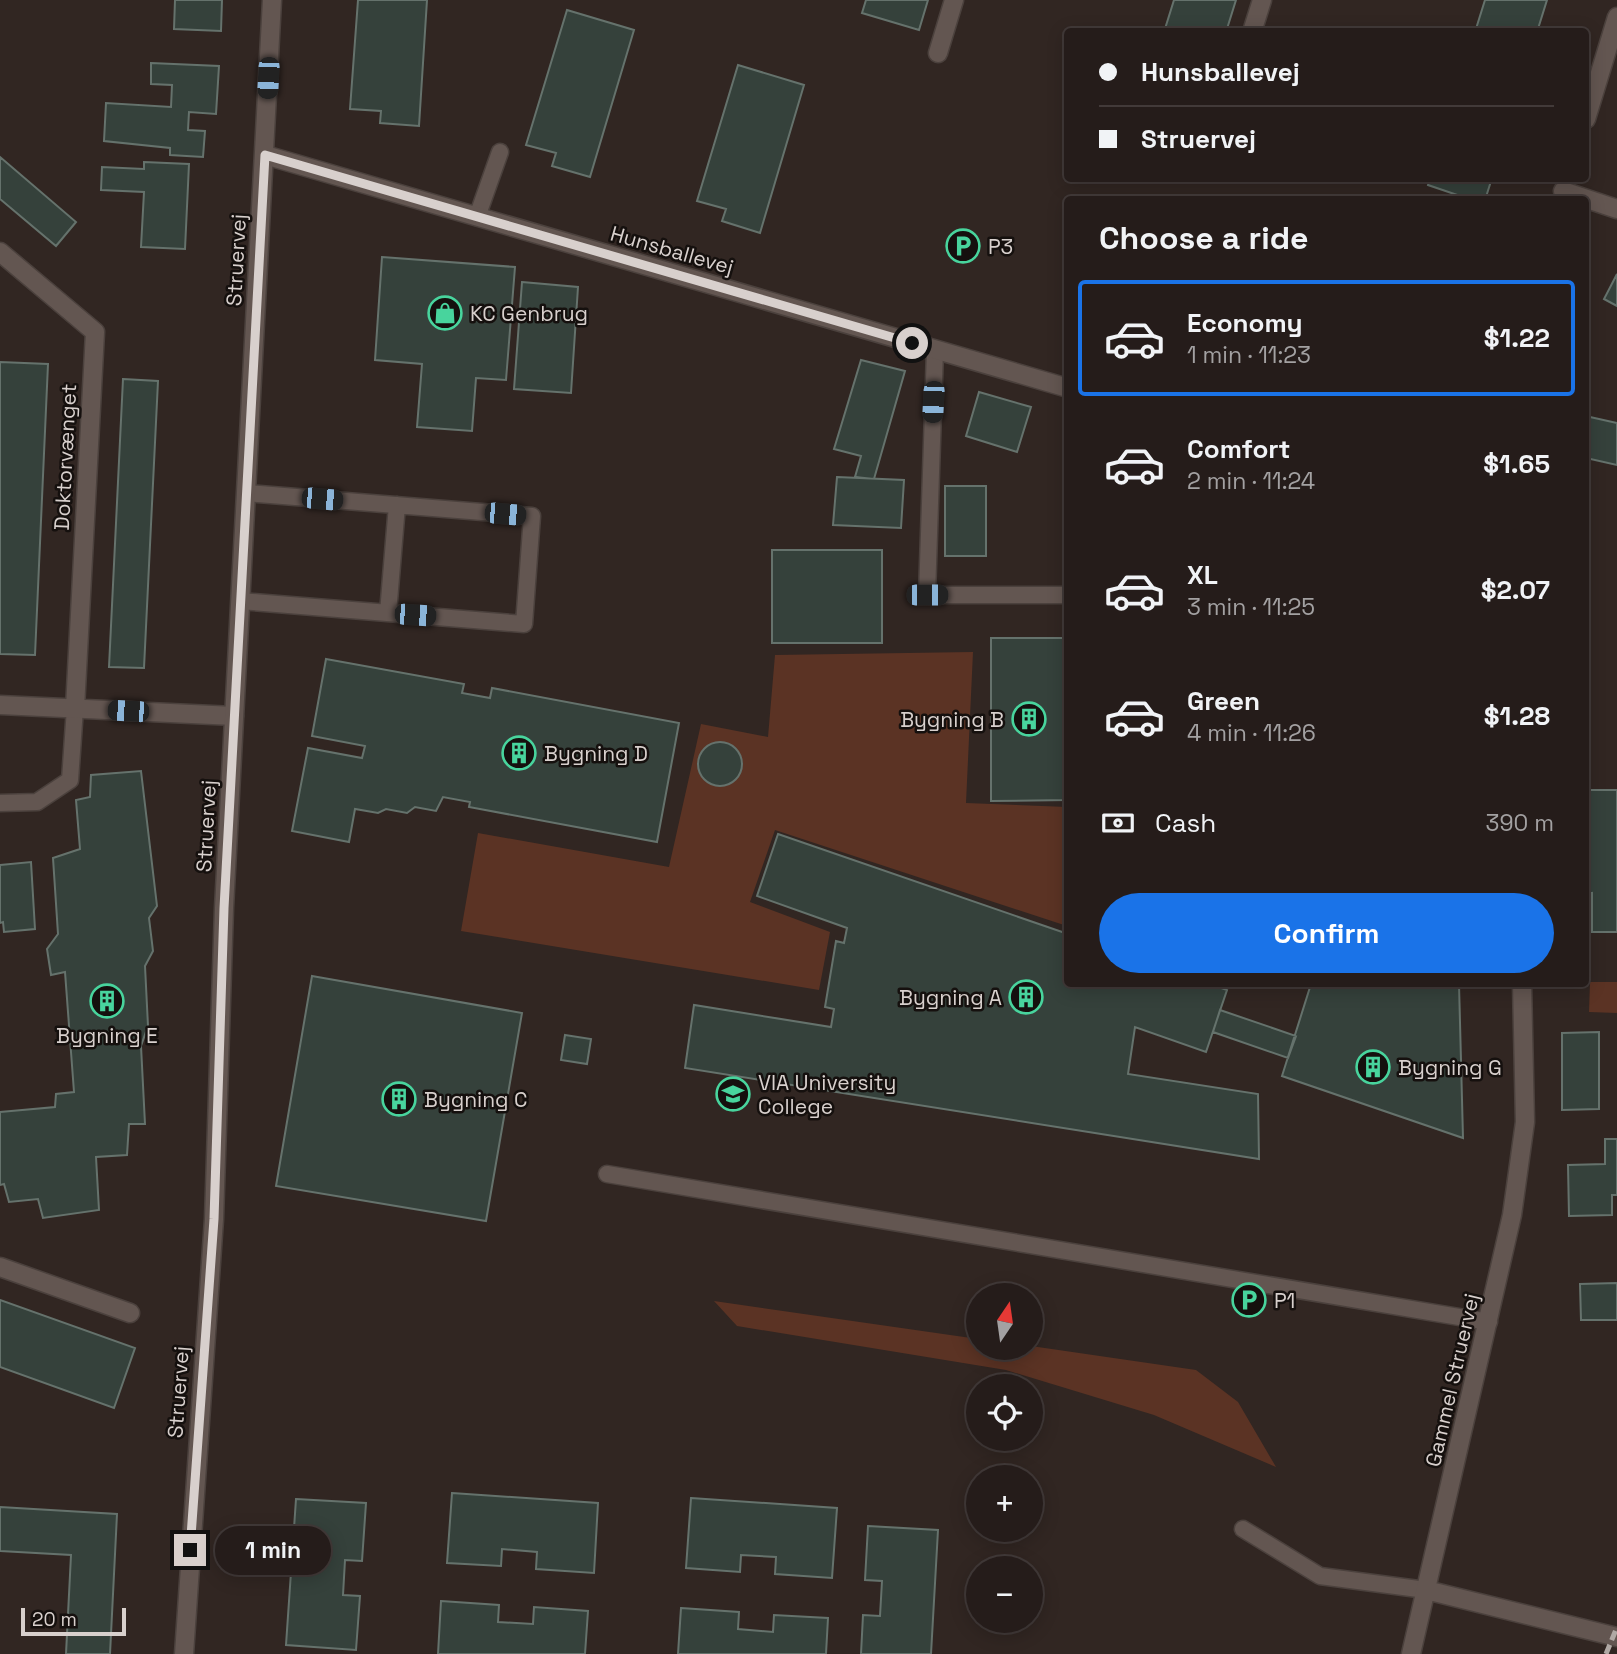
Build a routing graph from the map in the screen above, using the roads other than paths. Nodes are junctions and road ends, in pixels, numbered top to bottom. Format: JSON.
{"nodes":[{"id":1,"x":272,"y":0,"type":"edge"},
{"id":2,"x":954,"y":0,"type":"edge"},
{"id":3,"x":1262,"y":0,"type":"edge"},
{"id":4,"x":1617,"y":17,"type":"edge"},
{"id":5,"x":1253,"y":28,"type":"edge"},
{"id":6,"x":938,"y":53,"type":"dead end"},
{"id":7,"x":1589,"y":109,"type":"edge"},
{"id":8,"x":500,"y":152,"type":"dead end"},
{"id":9,"x":265,"y":155,"type":"junction"},
{"id":10,"x":1564,"y":190,"type":"edge"},
{"id":11,"x":1581,"y":196,"type":"edge"},
{"id":12,"x":1589,"y":199,"type":"edge"},
{"id":13,"x":1617,"y":209,"type":"edge"},
{"id":14,"x":477,"y":217,"type":"junction"},
{"id":15,"x":0,"y":252,"type":"edge"},
{"id":16,"x":935,"y":350,"type":"junction"},
{"id":17,"x":1064,"y":387,"type":"edge"},
{"id":18,"x":246,"y":493,"type":"junction"},
{"id":19,"x":397,"y":505,"type":"junction"},
{"id":20,"x":1064,"y":595,"type":"edge"},
{"id":21,"x":240,"y":601,"type":"junction"},
{"id":22,"x":388,"y":613,"type":"junction"},
{"id":23,"x":0,"y":705,"type":"edge"},
{"id":24,"x":75,"y":708,"type":"junction"},
{"id":25,"x":234,"y":716,"type":"junction"},
{"id":26,"x":0,"y":803,"type":"edge"},
{"id":27,"x":1522,"y":987,"type":"edge"},
{"id":28,"x":607,"y":1174,"type":"dead end"},
{"id":29,"x":0,"y":1267,"type":"edge"},
{"id":30,"x":130,"y":1313,"type":"dead end"},
{"id":31,"x":1489,"y":1322,"type":"junction"},
{"id":32,"x":1243,"y":1529,"type":"dead end"},
{"id":33,"x":1426,"y":1590,"type":"junction"},
{"id":34,"x":1617,"y":1637,"type":"edge"},
{"id":35,"x":184,"y":1654,"type":"edge"},
{"id":36,"x":1411,"y":1654,"type":"edge"}],
"edges":[{"from":1,"to":9,"type":"street","name":"Struervej"},
{"from":2,"to":6,"type":"street"},
{"from":3,"to":5,"type":"street"},
{"from":4,"to":7,"type":"street"},
{"from":8,"to":14,"type":"lane"},
{"from":9,"to":14,"type":"street","name":"Hunsballevej"},
{"from":9,"to":18,"type":"street","name":"Struervej"},
{"from":10,"to":11,"type":"street"},
{"from":12,"to":13,"type":"street"},
{"from":14,"to":16,"type":"street","name":"Hunsballevej"},
{"from":15,"to":24,"type":"street","name":"Doktorvænget"},
{"from":16,"to":17,"type":"street","name":"Hunsballevej"},
{"from":16,"to":20,"type":"lane"},
{"from":18,"to":19,"type":"lane"},
{"from":18,"to":21,"type":"street","name":"Struervej"},
{"from":19,"to":22,"type":"lane"},
{"from":19,"to":22,"type":"lane"},
{"from":21,"to":22,"type":"lane"},
{"from":21,"to":25,"type":"street","name":"Struervej"},
{"from":23,"to":24,"type":"street"},
{"from":24,"to":25,"type":"street"},
{"from":24,"to":26,"type":"lane"},
{"from":25,"to":35,"type":"street","name":"Struervej"},
{"from":27,"to":31,"type":"street","name":"Gammel Struervej"},
{"from":28,"to":31,"type":"lane"},
{"from":29,"to":30,"type":"street"},
{"from":31,"to":33,"type":"street","name":"Gammel Struervej"},
{"from":32,"to":33,"type":"lane"},
{"from":33,"to":34,"type":"street"},
{"from":33,"to":36,"type":"street","name":"Gammel Struervej"}]}
